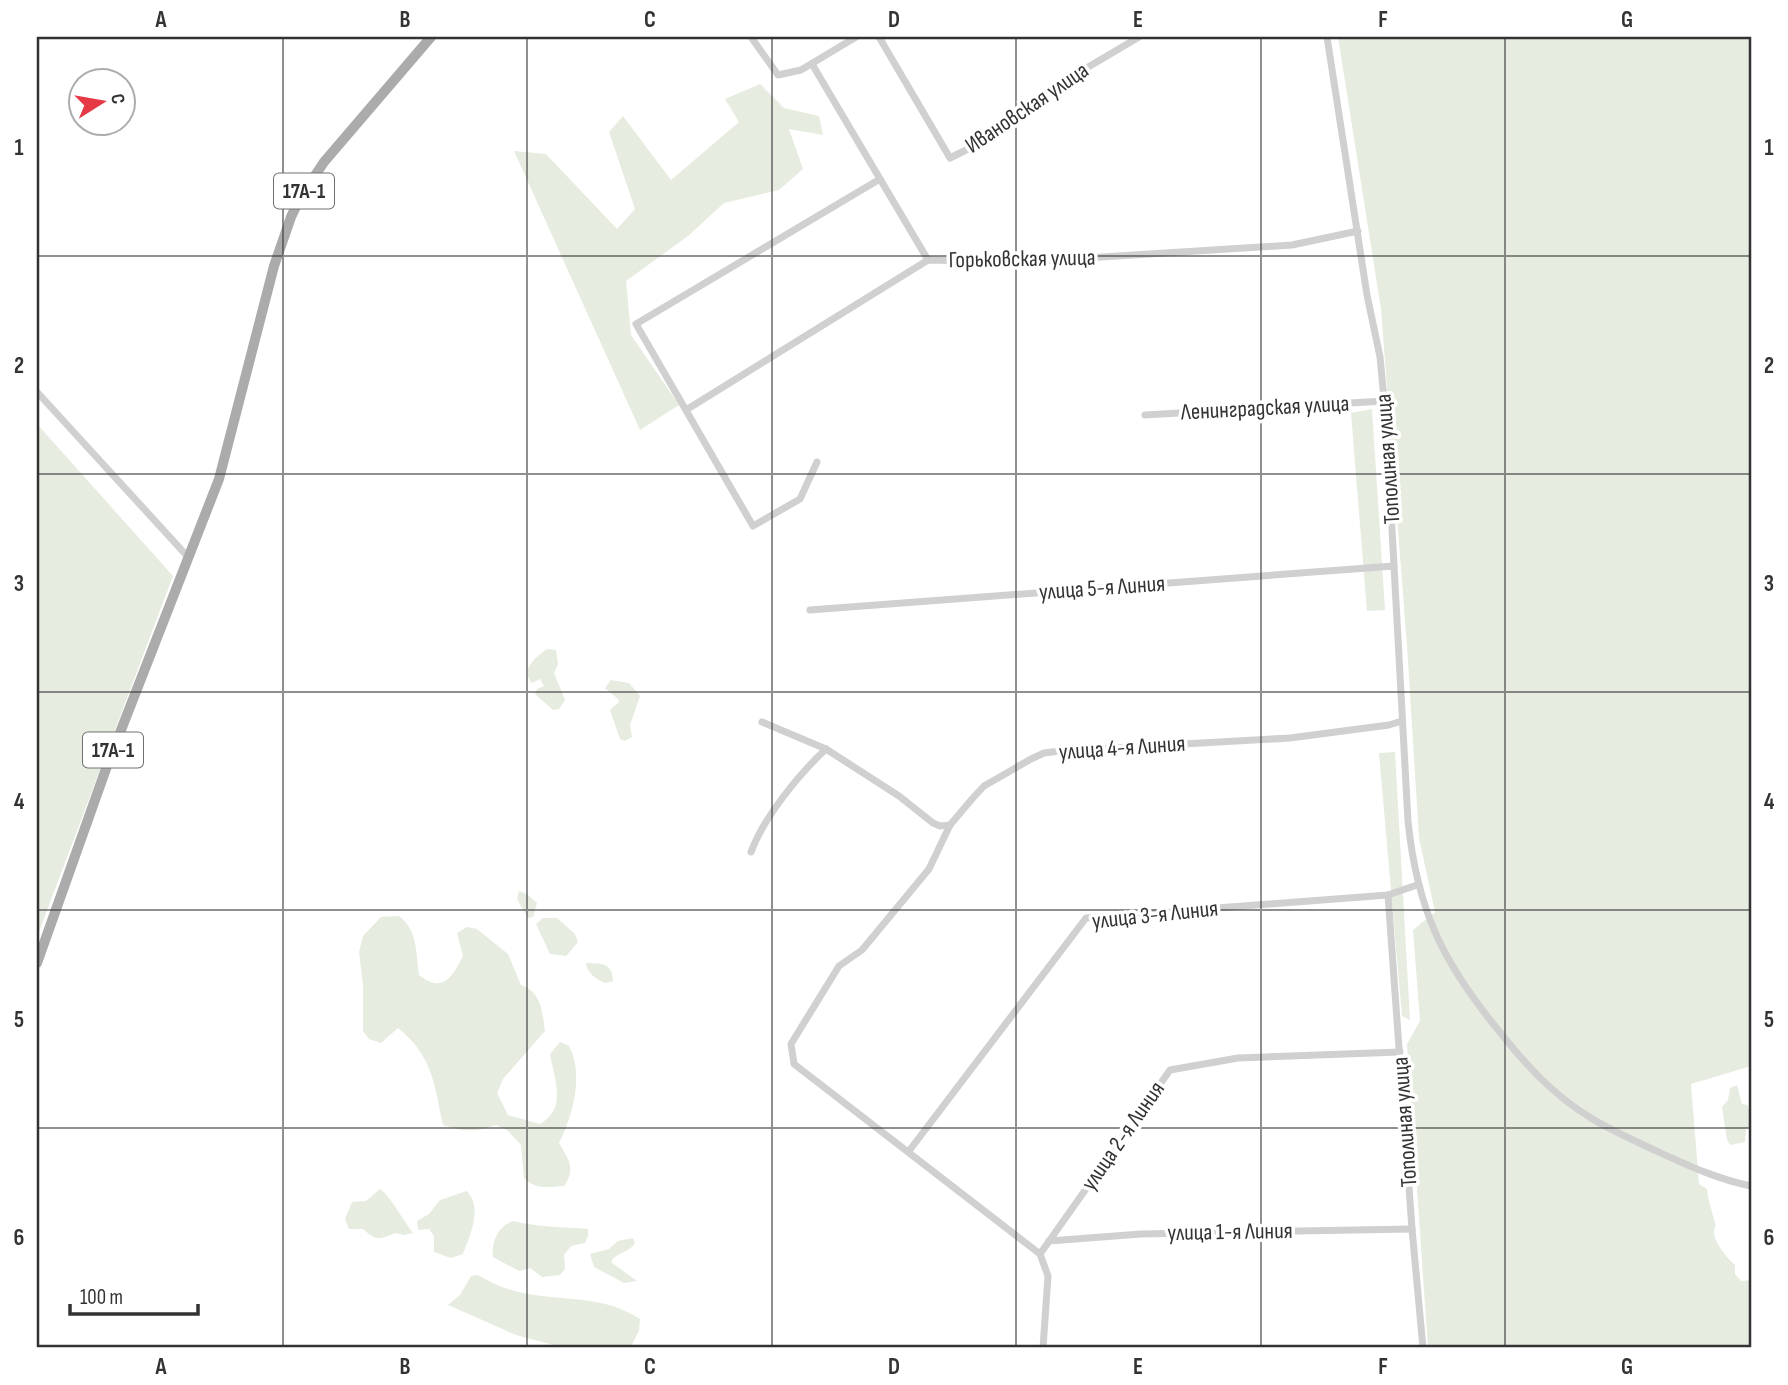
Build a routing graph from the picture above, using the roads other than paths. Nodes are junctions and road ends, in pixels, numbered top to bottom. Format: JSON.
{"nodes":[{"id":1,"x":431,"y":37,"type":"edge"},
{"id":2,"x":751,"y":37,"type":"edge"},
{"id":3,"x":856,"y":37,"type":"edge"},
{"id":4,"x":879,"y":37,"type":"edge"},
{"id":5,"x":1139,"y":37,"type":"edge"},
{"id":6,"x":1327,"y":37,"type":"edge"},
{"id":7,"x":812,"y":64,"type":"junction"},
{"id":8,"x":880,"y":179,"type":"junction"},
{"id":9,"x":1357,"y":231,"type":"junction"},
{"id":10,"x":928,"y":260,"type":"junction"},
{"id":11,"x":37,"y":391,"type":"edge"},
{"id":12,"x":1384,"y":401,"type":"junction"},
{"id":13,"x":686,"y":410,"type":"junction"},
{"id":14,"x":1145,"y":415,"type":"dead end"},
{"id":15,"x":817,"y":462,"type":"dead end"},
{"id":16,"x":188,"y":557,"type":"junction"},
{"id":17,"x":1394,"y":566,"type":"junction"},
{"id":18,"x":810,"y":610,"type":"dead end"},
{"id":19,"x":1402,"y":721,"type":"junction"},
{"id":20,"x":762,"y":722,"type":"dead end"},
{"id":21,"x":826,"y":749,"type":"junction"},
{"id":22,"x":950,"y":825,"type":"junction"},
{"id":23,"x":751,"y":852,"type":"dead end"},
{"id":24,"x":1417,"y":885,"type":"junction"},
{"id":25,"x":1388,"y":895,"type":"junction"},
{"id":26,"x":37,"y":963,"type":"edge"},
{"id":27,"x":1400,"y":1052,"type":"junction"},
{"id":28,"x":909,"y":1151,"type":"junction"},
{"id":29,"x":1751,"y":1186,"type":"edge"},
{"id":30,"x":1412,"y":1229,"type":"junction"},
{"id":31,"x":1049,"y":1241,"type":"junction"},
{"id":32,"x":1040,"y":1254,"type":"junction"},
{"id":33,"x":1043,"y":1348,"type":"edge"},
{"id":34,"x":1423,"y":1348,"type":"edge"}],
"edges":[{"from":1,"to":16,"type":"main road","number":"17А-1"},
{"from":2,"to":7,"type":"street"},
{"from":3,"to":7,"type":"street"},
{"from":4,"to":5,"type":"street","name":"Ивановская улица"},
{"from":6,"to":9,"type":"street","name":"Тополиная улица"},
{"from":7,"to":8,"type":"street"},
{"from":8,"to":10,"type":"street"},
{"from":8,"to":13,"type":"street"},
{"from":9,"to":10,"type":"street","name":"Горьковская улица"},
{"from":9,"to":12,"type":"street","name":"Тополиная улица"},
{"from":10,"to":13,"type":"street","name":"Горьковская улица"},
{"from":11,"to":16,"type":"street"},
{"from":12,"to":14,"type":"street","name":"Ленинградская улица"},
{"from":12,"to":17,"type":"street","name":"Тополиная улица"},
{"from":13,"to":15,"type":"street"},
{"from":16,"to":26,"type":"main road","number":"17А-1"},
{"from":17,"to":18,"type":"street","name":"улица 5-я Линия"},
{"from":17,"to":19,"type":"street","name":"Тополиная улица"},
{"from":19,"to":22,"type":"street","name":"улица 4-я Линия"},
{"from":19,"to":24,"type":"street","name":"Тополиная улица"},
{"from":20,"to":21,"type":"street"},
{"from":21,"to":22,"type":"street"},
{"from":21,"to":23,"type":"street"},
{"from":22,"to":28,"type":"street","name":"улица 4-я Линия"},
{"from":24,"to":25,"type":"street","name":"улица 3-я Линия"},
{"from":24,"to":29,"type":"street","name":"Тополиная улица"},
{"from":25,"to":27,"type":"street","name":"Тополиная улица"},
{"from":25,"to":28,"type":"street","name":"улица 3-я Линия"},
{"from":27,"to":30,"type":"street","name":"Тополиная улица"},
{"from":27,"to":31,"type":"street","name":"улица 2-я Линия"},
{"from":28,"to":32,"type":"street"},
{"from":30,"to":31,"type":"street","name":"улица 1-я Линия"},
{"from":30,"to":34,"type":"street","name":"Тополиная улица"},
{"from":31,"to":32,"type":"street","name":"улица 2-я Линия"},
{"from":32,"to":33,"type":"street"}]}
